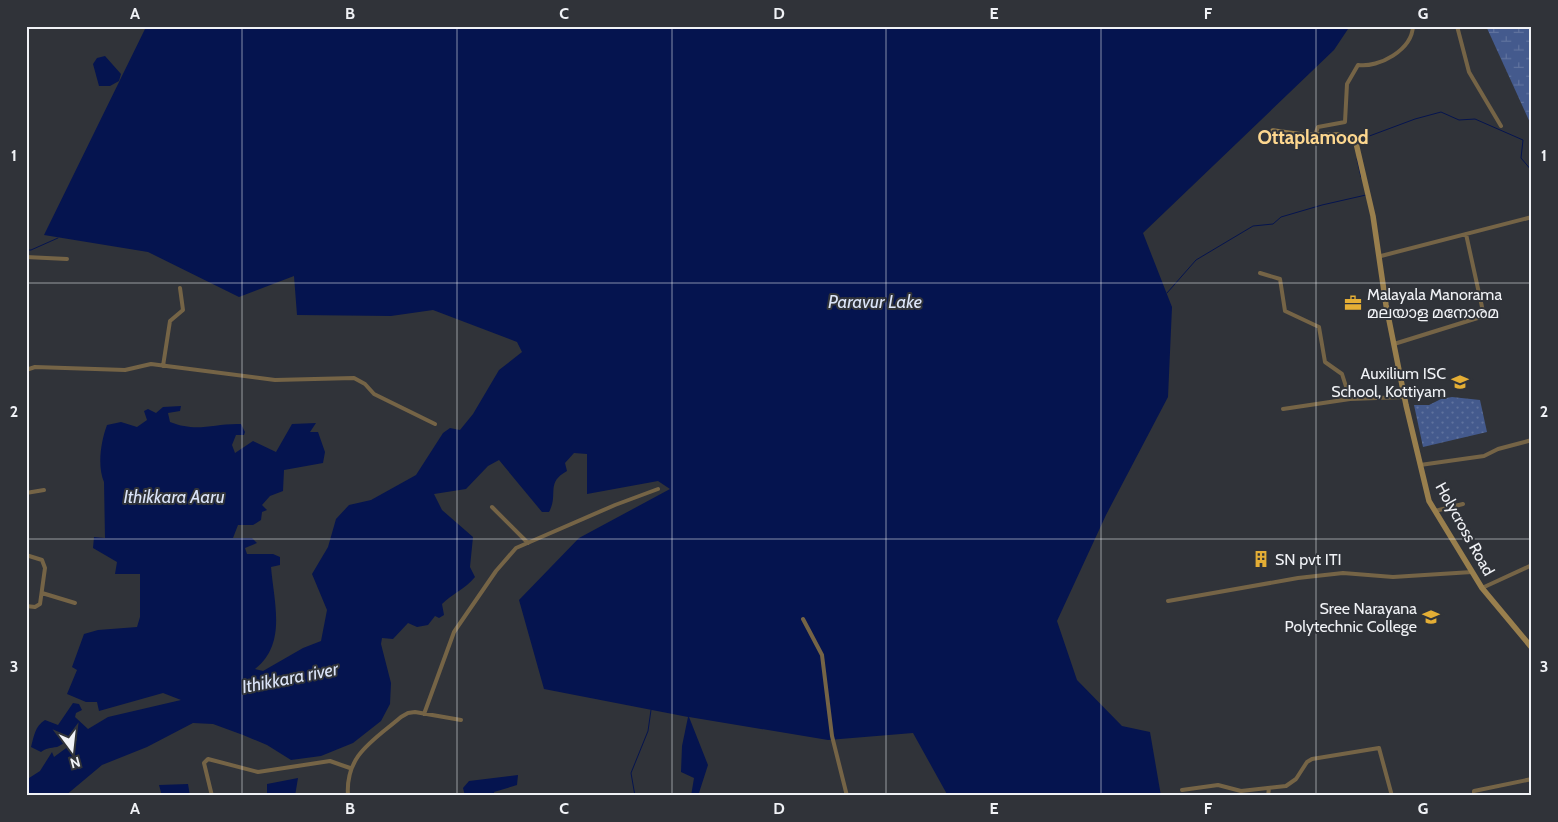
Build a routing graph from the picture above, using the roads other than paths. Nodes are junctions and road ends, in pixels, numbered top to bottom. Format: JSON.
{"nodes":[{"id":1,"x":1413,"y":26,"type":"edge"},
{"id":2,"x":1457,"y":26,"type":"edge"},
{"id":3,"x":1501,"y":126,"type":"dead end"},
{"id":4,"x":1273,"y":131,"type":"dead end"},
{"id":5,"x":1315,"y":135,"type":"junction"},
{"id":6,"x":1532,"y":217,"type":"edge"},
{"id":7,"x":1466,"y":234,"type":"junction"},
{"id":8,"x":1380,"y":256,"type":"junction"},
{"id":9,"x":26,"y":257,"type":"edge"},
{"id":10,"x":67,"y":259,"type":"dead end"},
{"id":11,"x":1260,"y":273,"type":"dead end"},
{"id":12,"x":180,"y":288,"type":"dead end"},
{"id":13,"x":1394,"y":344,"type":"junction"},
{"id":14,"x":26,"y":363,"type":"edge"},
{"id":15,"x":163,"y":366,"type":"junction"},
{"id":16,"x":28,"y":369,"type":"edge"},
{"id":17,"x":1404,"y":397,"type":"junction"},
{"id":18,"x":1350,"y":399,"type":"junction"},
{"id":19,"x":1284,"y":409,"type":"dead end"},
{"id":20,"x":436,"y":424,"type":"dead end"},
{"id":21,"x":1532,"y":440,"type":"edge"},
{"id":22,"x":1419,"y":466,"type":"junction"},
{"id":23,"x":658,"y":489,"type":"dead end"},
{"id":24,"x":44,"y":490,"type":"dead end"},
{"id":25,"x":26,"y":493,"type":"edge"},
{"id":26,"x":1463,"y":504,"type":"dead end"},
{"id":27,"x":492,"y":507,"type":"dead end"},
{"id":28,"x":1435,"y":511,"type":"junction"},
{"id":29,"x":528,"y":543,"type":"junction"},
{"id":30,"x":26,"y":555,"type":"edge"},
{"id":31,"x":1532,"y":565,"type":"edge"},
{"id":32,"x":1472,"y":572,"type":"junction"},
{"id":33,"x":1482,"y":588,"type":"junction"},
{"id":34,"x":42,"y":593,"type":"junction"},
{"id":35,"x":1168,"y":601,"type":"dead end"},
{"id":36,"x":74,"y":603,"type":"dead end"},
{"id":37,"x":26,"y":606,"type":"edge"},
{"id":38,"x":804,"y":619,"type":"dead end"},
{"id":39,"x":1532,"y":648,"type":"edge"},
{"id":40,"x":424,"y":714,"type":"junction"},
{"id":41,"x":461,"y":720,"type":"dead end"},
{"id":42,"x":1348,"y":746,"type":"dead end"},
{"id":43,"x":1350,"y":753,"type":"junction"},
{"id":44,"x":350,"y":768,"type":"junction"},
{"id":45,"x":1532,"y":779,"type":"edge"},
{"id":46,"x":1269,"y":788,"type":"junction"},
{"id":47,"x":1182,"y":790,"type":"dead end"},
{"id":48,"x":1241,"y":793,"type":"edge"},
{"id":49,"x":212,"y":796,"type":"edge"},
{"id":50,"x":348,"y":796,"type":"edge"},
{"id":51,"x":847,"y":796,"type":"edge"},
{"id":52,"x":1268,"y":796,"type":"edge"},
{"id":53,"x":1392,"y":796,"type":"edge"},
{"id":54,"x":1474,"y":796,"type":"edge"}],
"edges":[{"from":1,"to":5,"type":"street"},
{"from":2,"to":3,"type":"street"},
{"from":4,"to":5,"type":"main road"},
{"from":5,"to":8,"type":"main road","name":"Holycross Road"},
{"from":6,"to":7,"type":"street"},
{"from":7,"to":8,"type":"street"},
{"from":7,"to":13,"type":"street"},
{"from":8,"to":13,"type":"main road","name":"Holycross Road"},
{"from":9,"to":10,"type":"street"},
{"from":11,"to":18,"type":"street"},
{"from":12,"to":15,"type":"street"},
{"from":13,"to":17,"type":"main road","name":"Holycross Road"},
{"from":14,"to":16,"type":"street"},
{"from":15,"to":16,"type":"street"},
{"from":15,"to":20,"type":"street"},
{"from":17,"to":18,"type":"street"},
{"from":17,"to":22,"type":"main road","name":"Holycross Road"},
{"from":18,"to":19,"type":"street"},
{"from":21,"to":22,"type":"street"},
{"from":22,"to":28,"type":"main road","name":"Holycross Road"},
{"from":23,"to":29,"type":"street"},
{"from":24,"to":25,"type":"street"},
{"from":26,"to":28,"type":"street"},
{"from":27,"to":29,"type":"street"},
{"from":28,"to":32,"type":"main road","name":"Holycross Road"},
{"from":29,"to":40,"type":"street"},
{"from":30,"to":34,"type":"street"},
{"from":31,"to":33,"type":"street"},
{"from":32,"to":33,"type":"main road","name":"Holycross Road"},
{"from":32,"to":35,"type":"street"},
{"from":33,"to":39,"type":"main road","name":"Holycross Road"},
{"from":34,"to":36,"type":"street"},
{"from":34,"to":37,"type":"street"},
{"from":38,"to":51,"type":"street"},
{"from":40,"to":41,"type":"street"},
{"from":40,"to":44,"type":"street"},
{"from":42,"to":43,"type":"street"},
{"from":43,"to":46,"type":"street"},
{"from":43,"to":53,"type":"street"},
{"from":44,"to":49,"type":"street"},
{"from":44,"to":50,"type":"street"},
{"from":45,"to":54,"type":"street"},
{"from":46,"to":48,"type":"street"},
{"from":46,"to":52,"type":"street"},
{"from":47,"to":48,"type":"street"}]}
